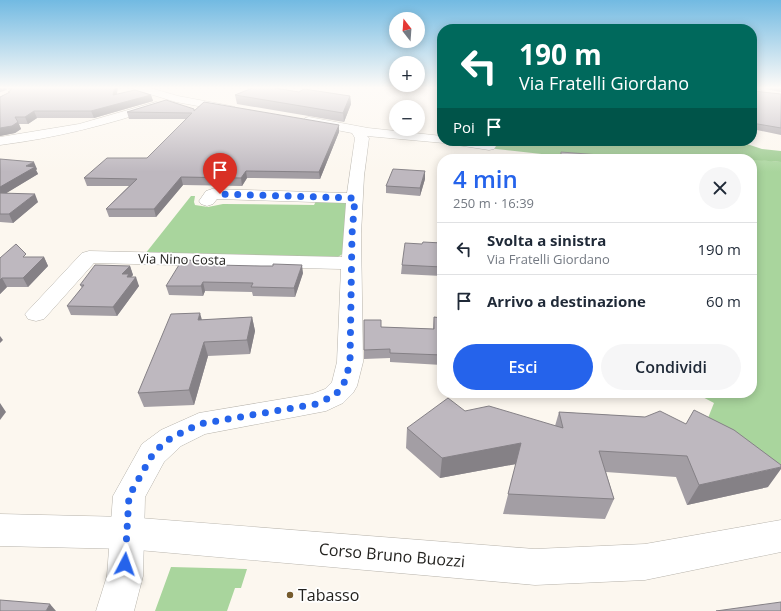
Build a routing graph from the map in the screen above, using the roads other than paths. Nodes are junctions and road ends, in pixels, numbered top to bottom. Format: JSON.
{"nodes":[{"id":1,"x":126,"y":116,"type":"edge"},
{"id":2,"x":300,"y":119,"type":"edge"},
{"id":3,"x":357,"y":130,"type":"junction"},
{"id":4,"x":437,"y":139,"type":"edge"},
{"id":5,"x":0,"y":141,"type":"edge"},
{"id":6,"x":205,"y":196,"type":"dead end"},
{"id":7,"x":355,"y":198,"type":"junction"},
{"id":8,"x":352,"y":263,"type":"junction"},
{"id":9,"x":36,"y":314,"type":"dead end"},
{"id":10,"x":0,"y":530,"type":"edge"},
{"id":11,"x":127,"y":533,"type":"junction"},
{"id":12,"x":781,"y":536,"type":"edge"},
{"id":13,"x":115,"y":611,"type":"edge"}],
"edges":[{"from":1,"to":5,"type":"street"},
{"from":2,"to":3,"type":"street"},
{"from":3,"to":4,"type":"street"},
{"from":3,"to":7,"type":"street"},
{"from":6,"to":7,"type":"street"},
{"from":7,"to":8,"type":"street"},
{"from":8,"to":9,"type":"street","name":"Via Nino Costa"},
{"from":8,"to":11,"type":"street"},
{"from":10,"to":11,"type":"street","name":"Corso Bruno Buozzi"},
{"from":11,"to":12,"type":"street","name":"Corso Bruno Buozzi"},
{"from":11,"to":13,"type":"street"}]}
